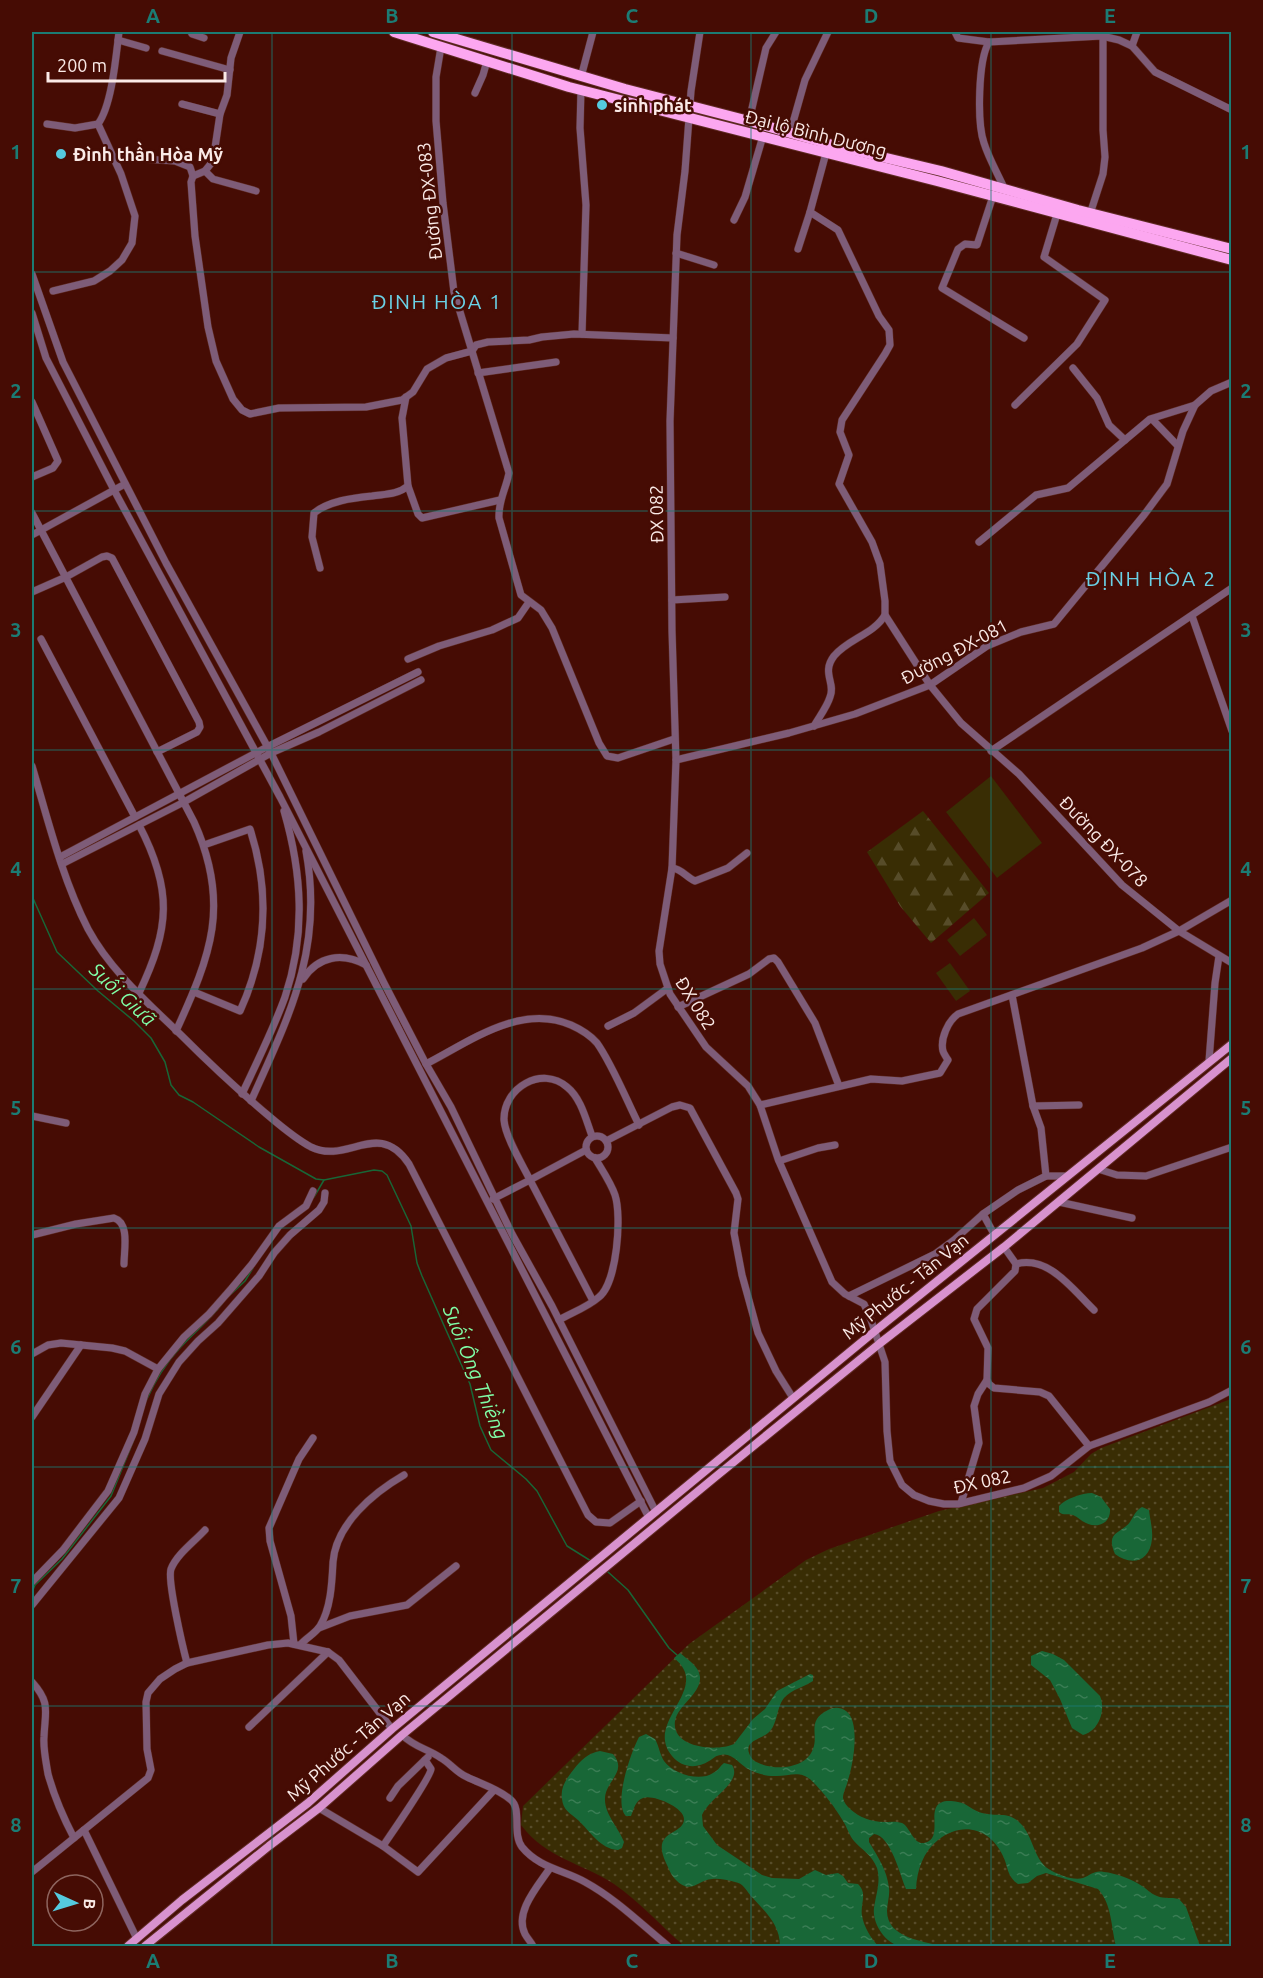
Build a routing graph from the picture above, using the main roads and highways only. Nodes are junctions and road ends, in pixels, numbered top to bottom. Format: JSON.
{"nodes":[{"id":1,"x":394,"y":32,"type":"edge"},
{"id":2,"x":440,"y":33,"type":"edge"},
{"id":3,"x":462,"y":36,"type":"edge"},
{"id":4,"x":1232,"y":249,"type":"edge"},
{"id":5,"x":1232,"y":260,"type":"edge"},
{"id":6,"x":1232,"y":1044,"type":"edge"},
{"id":7,"x":1232,"y":1058,"type":"edge"},
{"id":8,"x":128,"y":1947,"type":"edge"},
{"id":9,"x":145,"y":1947,"type":"edge"}],
"edges":[{"from":1,"to":5,"type":"highway","name":"Đại lộ Bình Dương"},
{"from":2,"to":3,"type":"highway","name":"Đại lộ Bình Dương"},
{"from":3,"to":4,"type":"highway","name":"Đại lộ Bình Dương"},
{"from":6,"to":8,"type":"main road","name":"Mỹ Phước - Tân Vạn"},
{"from":7,"to":9,"type":"main road","name":"Mỹ Phước - Tân Vạn"}]}
